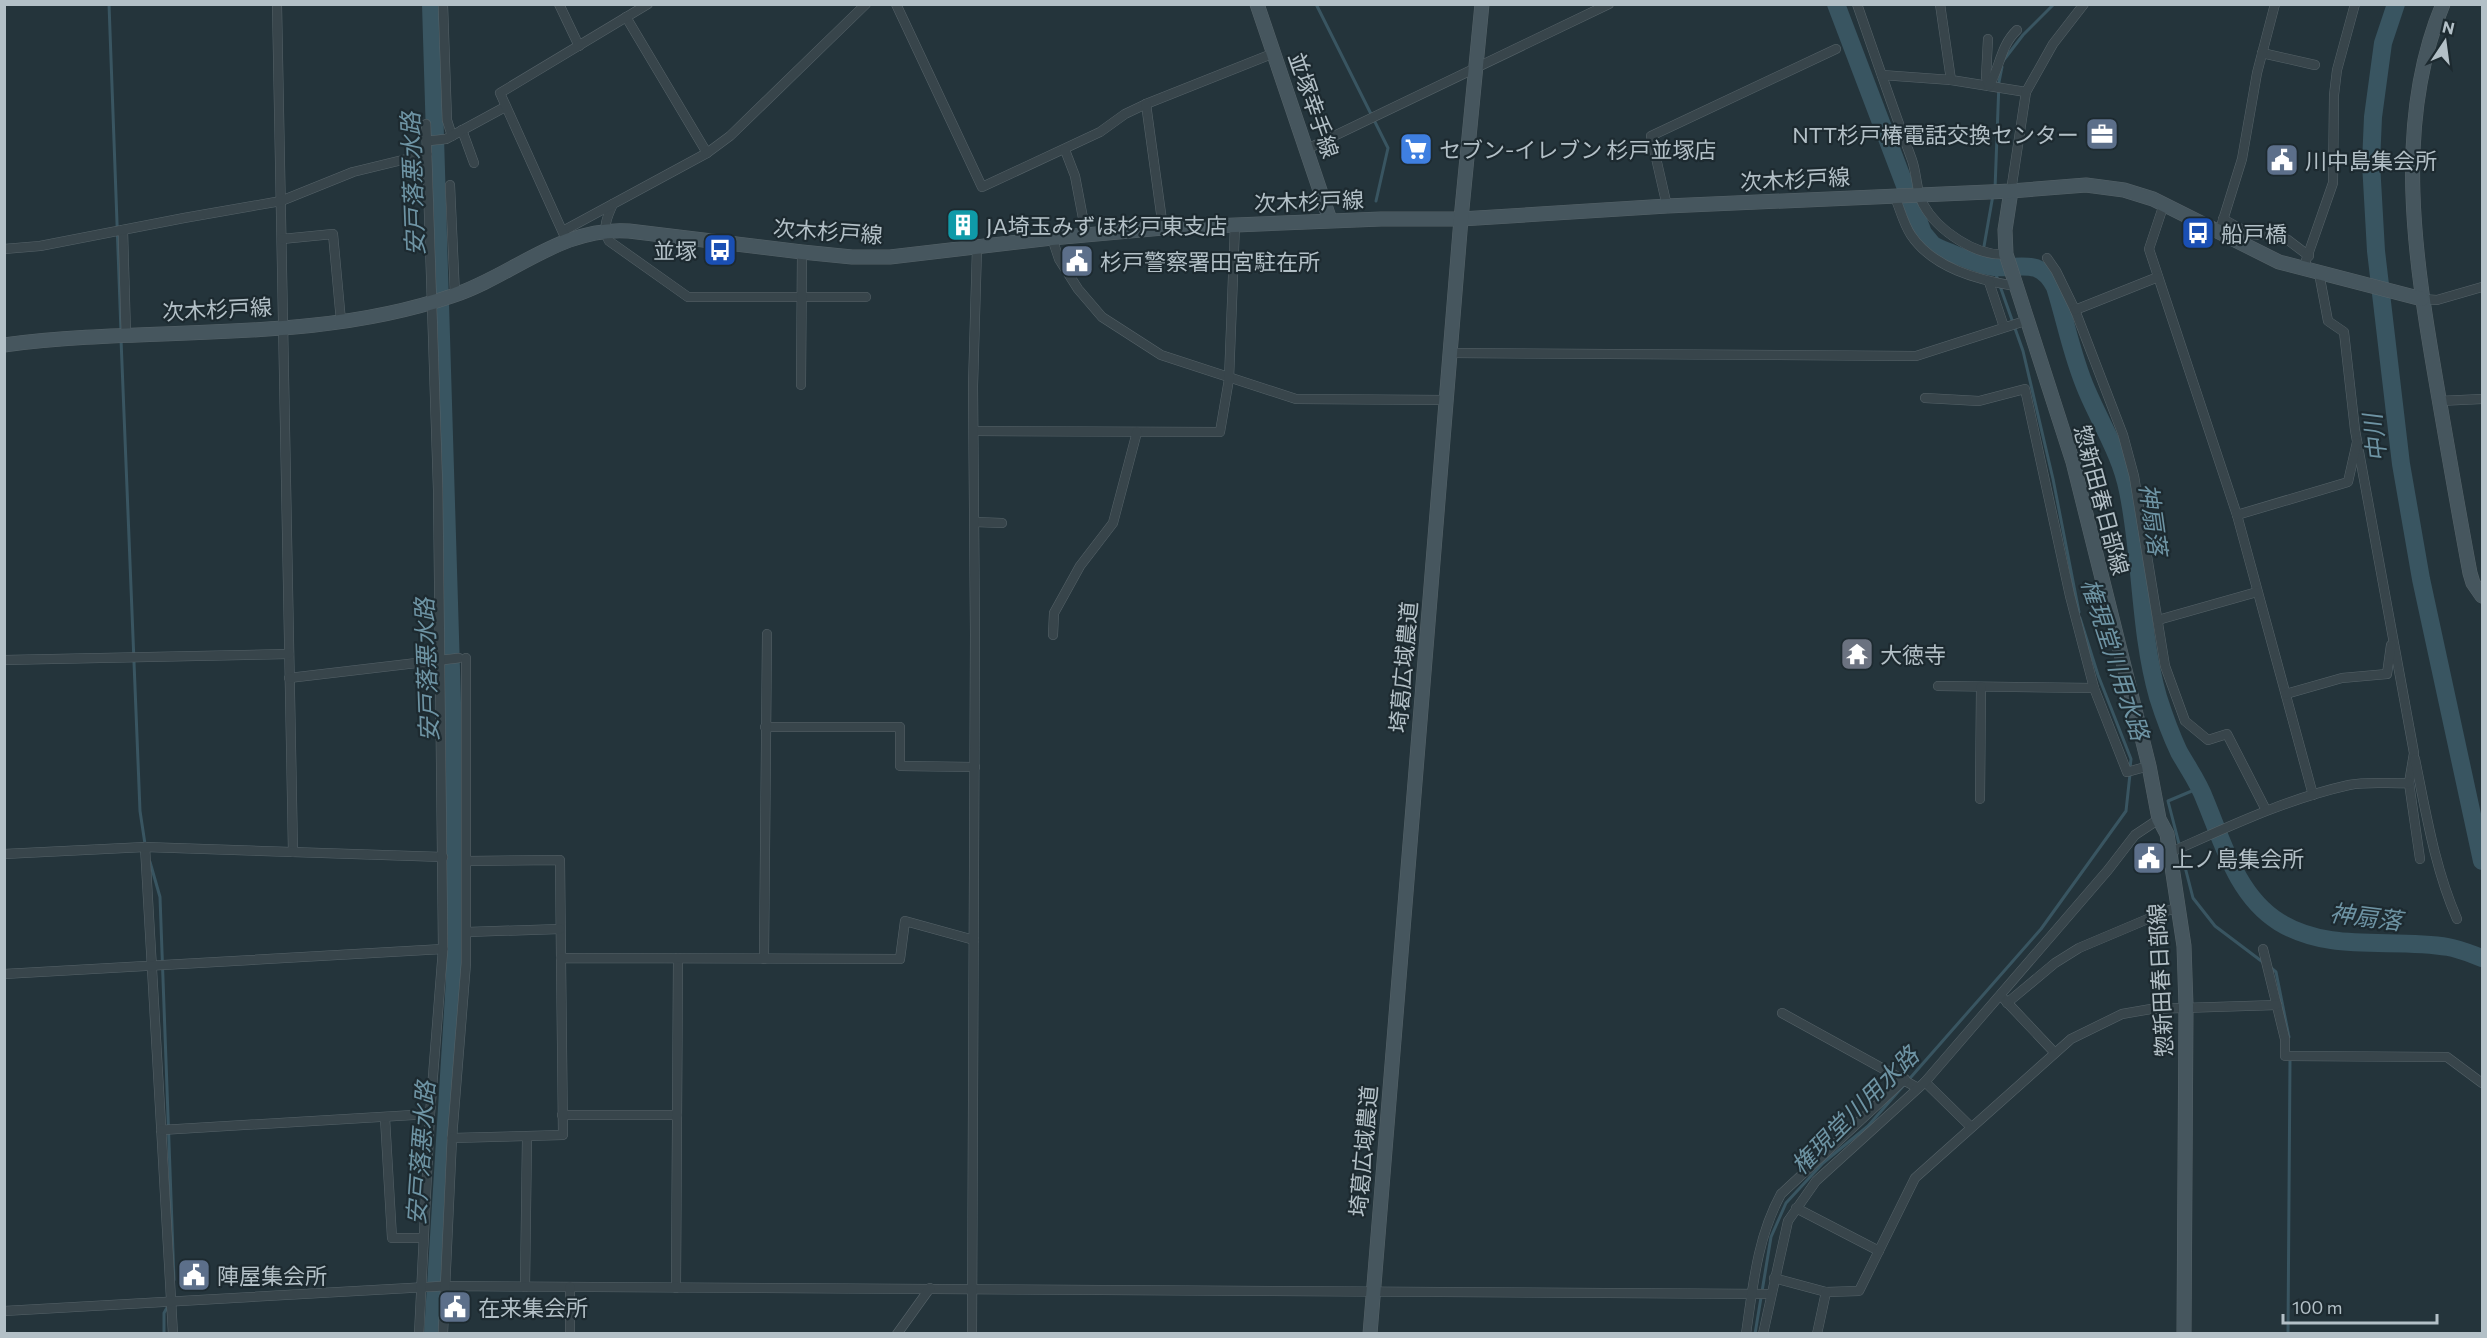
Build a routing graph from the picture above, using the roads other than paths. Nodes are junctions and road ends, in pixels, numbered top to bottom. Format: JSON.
{"nodes":[{"id":1,"x":277,"y":4,"type":"edge"},
{"id":2,"x":443,"y":4,"type":"edge"},
{"id":3,"x":559,"y":4,"type":"edge"},
{"id":4,"x":648,"y":4,"type":"edge"},
{"id":5,"x":866,"y":4,"type":"edge"},
{"id":6,"x":896,"y":4,"type":"edge"},
{"id":7,"x":1257,"y":4,"type":"edge"},
{"id":8,"x":1482,"y":4,"type":"edge"},
{"id":9,"x":1609,"y":4,"type":"edge"},
{"id":10,"x":1857,"y":4,"type":"edge"},
{"id":11,"x":1940,"y":4,"type":"edge"},
{"id":12,"x":2084,"y":4,"type":"edge"},
{"id":13,"x":2275,"y":4,"type":"edge"},
{"id":14,"x":2350,"y":4,"type":"edge"},
{"id":15,"x":2355,"y":4,"type":"edge"},
{"id":16,"x":2443,"y":4,"type":"edge"},
{"id":17,"x":626,"y":18,"type":"junction"},
{"id":18,"x":2349,"y":20,"type":"junction"},
{"id":19,"x":2017,"y":30,"type":"dead end"},
{"id":20,"x":1988,"y":39,"type":"dead end"},
{"id":21,"x":579,"y":46,"type":"junction"},
{"id":22,"x":1836,"y":49,"type":"dead end"},
{"id":23,"x":1274,"y":53,"type":"junction"},
{"id":24,"x":2262,"y":53,"type":"junction"},
{"id":25,"x":2315,"y":65,"type":"dead end"},
{"id":26,"x":1476,"y":68,"type":"junction"},
{"id":27,"x":1882,"y":75,"type":"junction"},
{"id":28,"x":1951,"y":80,"type":"junction"},
{"id":29,"x":1989,"y":86,"type":"junction"},
{"id":30,"x":2026,"y":92,"type":"junction"},
{"id":31,"x":1146,"y":104,"type":"junction"},
{"id":32,"x":505,"y":106,"type":"junction"},
{"id":33,"x":426,"y":124,"type":"dead end"},
{"id":34,"x":462,"y":130,"type":"junction"},
{"id":35,"x":449,"y":137,"type":"junction"},
{"id":36,"x":427,"y":141,"type":"junction"},
{"id":37,"x":1307,"y":148,"type":"junction"},
{"id":38,"x":1065,"y":150,"type":"junction"},
{"id":39,"x":427,"y":153,"type":"junction"},
{"id":40,"x":707,"y":153,"type":"junction"},
{"id":41,"x":474,"y":163,"type":"dead end"},
{"id":42,"x":450,"y":185,"type":"dead end"},
{"id":43,"x":2011,"y":191,"type":"junction"},
{"id":44,"x":1920,"y":194,"type":"junction"},
{"id":45,"x":1894,"y":195,"type":"junction"},
{"id":46,"x":281,"y":201,"type":"junction"},
{"id":47,"x":613,"y":204,"type":"junction"},
{"id":48,"x":2164,"y":204,"type":"junction"},
{"id":49,"x":1667,"y":206,"type":"junction"},
{"id":50,"x":1461,"y":219,"type":"junction"},
{"id":51,"x":2223,"y":219,"type":"junction"},
{"id":52,"x":1330,"y":220,"type":"junction"},
{"id":53,"x":1235,"y":225,"type":"junction"},
{"id":54,"x":1163,"y":228,"type":"junction"},
{"id":55,"x":123,"y":230,"type":"junction"},
{"id":56,"x":605,"y":230,"type":"junction"},
{"id":57,"x":2220,"y":233,"type":"junction"},
{"id":58,"x":1086,"y":234,"type":"junction"},
{"id":59,"x":565,"y":236,"type":"junction"},
{"id":60,"x":1052,"y":238,"type":"junction"},
{"id":61,"x":282,"y":239,"type":"junction"},
{"id":62,"x":977,"y":248,"type":"junction"},
{"id":63,"x":4,"y":249,"type":"edge"},
{"id":64,"x":802,"y":252,"type":"junction"},
{"id":65,"x":2006,"y":254,"type":"junction"},
{"id":66,"x":2309,"y":256,"type":"junction"},
{"id":67,"x":2047,"y":258,"type":"dead end"},
{"id":68,"x":2303,"y":269,"type":"junction"},
{"id":69,"x":2321,"y":274,"type":"junction"},
{"id":70,"x":2158,"y":277,"type":"junction"},
{"id":71,"x":1989,"y":282,"type":"junction"},
{"id":72,"x":2015,"y":286,"type":"junction"},
{"id":73,"x":2482,"y":287,"type":"edge"},
{"id":74,"x":456,"y":295,"type":"junction"},
{"id":75,"x":801,"y":297,"type":"junction"},
{"id":76,"x":866,"y":297,"type":"dead end"},
{"id":77,"x":2422,"y":298,"type":"junction"},
{"id":78,"x":431,"y":303,"type":"junction"},
{"id":79,"x":2074,"y":310,"type":"junction"},
{"id":80,"x":2028,"y":320,"type":"junction"},
{"id":81,"x":340,"y":321,"type":"junction"},
{"id":82,"x":283,"y":327,"type":"junction"},
{"id":83,"x":2004,"y":327,"type":"junction"},
{"id":84,"x":126,"y":334,"type":"junction"},
{"id":85,"x":4,"y":345,"type":"edge"},
{"id":86,"x":1450,"y":353,"type":"junction"},
{"id":87,"x":1229,"y":379,"type":"junction"},
{"id":88,"x":801,"y":385,"type":"dead end"},
{"id":89,"x":1926,"y":398,"type":"dead end"},
{"id":90,"x":2482,"y":399,"type":"edge"},
{"id":91,"x":1447,"y":400,"type":"junction"},
{"id":92,"x":2439,"y":401,"type":"junction"},
{"id":93,"x":974,"y":431,"type":"junction"},
{"id":94,"x":1137,"y":432,"type":"junction"},
{"id":95,"x":2358,"y":436,"type":"junction"},
{"id":96,"x":2237,"y":515,"type":"junction"},
{"id":97,"x":975,"y":522,"type":"junction"},
{"id":98,"x":1002,"y":523,"type":"dead end"},
{"id":99,"x":2257,"y":592,"type":"junction"},
{"id":100,"x":2482,"y":596,"type":"edge"},
{"id":101,"x":2158,"y":620,"type":"junction"},
{"id":102,"x":767,"y":633,"type":"dead end"},
{"id":103,"x":1053,"y":635,"type":"dead end"},
{"id":104,"x":2392,"y":637,"type":"junction"},
{"id":105,"x":289,"y":654,"type":"junction"},
{"id":106,"x":4,"y":660,"type":"edge"},
{"id":107,"x":442,"y":660,"type":"junction"},
{"id":108,"x":289,"y":678,"type":"junction"},
{"id":109,"x":1938,"y":686,"type":"dead end"},
{"id":110,"x":1981,"y":687,"type":"junction"},
{"id":111,"x":2094,"y":688,"type":"junction"},
{"id":112,"x":2286,"y":694,"type":"junction"},
{"id":113,"x":765,"y":728,"type":"junction"},
{"id":114,"x":2414,"y":753,"type":"junction"},
{"id":115,"x":2149,"y":766,"type":"junction"},
{"id":116,"x":975,"y":767,"type":"junction"},
{"id":117,"x":2409,"y":783,"type":"junction"},
{"id":118,"x":2313,"y":795,"type":"junction"},
{"id":119,"x":1980,"y":799,"type":"dead end"},
{"id":120,"x":2266,"y":810,"type":"junction"},
{"id":121,"x":2159,"y":819,"type":"junction"},
{"id":122,"x":145,"y":848,"type":"junction"},
{"id":123,"x":293,"y":852,"type":"junction"},
{"id":124,"x":2169,"y":853,"type":"junction"},
{"id":125,"x":4,"y":854,"type":"edge"},
{"id":126,"x":443,"y":857,"type":"junction"},
{"id":127,"x":2420,"y":858,"type":"dead end"},
{"id":128,"x":467,"y":861,"type":"junction"},
{"id":129,"x":2179,"y":909,"type":"junction"},
{"id":130,"x":2457,"y":919,"type":"dead end"},
{"id":131,"x":560,"y":929,"type":"junction"},
{"id":132,"x":466,"y":932,"type":"junction"},
{"id":133,"x":974,"y":940,"type":"junction"},
{"id":134,"x":443,"y":949,"type":"junction"},
{"id":135,"x":2263,"y":949,"type":"dead end"},
{"id":136,"x":561,"y":958,"type":"junction"},
{"id":137,"x":678,"y":958,"type":"junction"},
{"id":138,"x":764,"y":959,"type":"junction"},
{"id":139,"x":152,"y":966,"type":"junction"},
{"id":140,"x":4,"y":974,"type":"edge"},
{"id":141,"x":1999,"y":994,"type":"junction"},
{"id":142,"x":2007,"y":1003,"type":"junction"},
{"id":143,"x":2277,"y":1005,"type":"junction"},
{"id":144,"x":2186,"y":1006,"type":"junction"},
{"id":145,"x":1782,"y":1014,"type":"dead end"},
{"id":146,"x":2054,"y":1052,"type":"junction"},
{"id":147,"x":1905,"y":1079,"type":"junction"},
{"id":148,"x":2482,"y":1083,"type":"edge"},
{"id":149,"x":1921,"y":1085,"type":"junction"},
{"id":150,"x":430,"y":1114,"type":"junction"},
{"id":151,"x":678,"y":1115,"type":"junction"},
{"id":152,"x":562,"y":1116,"type":"junction"},
{"id":153,"x":386,"y":1118,"type":"junction"},
{"id":154,"x":1971,"y":1127,"type":"junction"},
{"id":155,"x":160,"y":1130,"type":"junction"},
{"id":156,"x":527,"y":1137,"type":"junction"},
{"id":157,"x":452,"y":1138,"type":"junction"},
{"id":158,"x":1796,"y":1208,"type":"junction"},
{"id":159,"x":1771,"y":1212,"type":"junction"},
{"id":160,"x":1788,"y":1221,"type":"junction"},
{"id":161,"x":422,"y":1238,"type":"junction"},
{"id":162,"x":1879,"y":1251,"type":"junction"},
{"id":163,"x":1774,"y":1278,"type":"junction"},
{"id":164,"x":443,"y":1286,"type":"junction"},
{"id":165,"x":424,"y":1287,"type":"junction"},
{"id":166,"x":525,"y":1287,"type":"junction"},
{"id":167,"x":570,"y":1287,"type":"junction"},
{"id":168,"x":676,"y":1288,"type":"junction"},
{"id":169,"x":930,"y":1288,"type":"junction"},
{"id":170,"x":972,"y":1289,"type":"junction"},
{"id":171,"x":1373,"y":1291,"type":"junction"},
{"id":172,"x":1826,"y":1292,"type":"junction"},
{"id":173,"x":1752,"y":1293,"type":"junction"},
{"id":174,"x":1771,"y":1294,"type":"junction"},
{"id":175,"x":172,"y":1302,"type":"junction"},
{"id":176,"x":4,"y":1311,"type":"edge"},
{"id":177,"x":173,"y":1334,"type":"edge"},
{"id":178,"x":419,"y":1334,"type":"edge"},
{"id":179,"x":443,"y":1334,"type":"edge"},
{"id":180,"x":570,"y":1334,"type":"edge"},
{"id":181,"x":897,"y":1334,"type":"edge"},
{"id":182,"x":972,"y":1334,"type":"edge"},
{"id":183,"x":1370,"y":1334,"type":"edge"},
{"id":184,"x":1746,"y":1334,"type":"edge"},
{"id":185,"x":1763,"y":1334,"type":"edge"},
{"id":186,"x":1817,"y":1334,"type":"edge"},
{"id":187,"x":2184,"y":1334,"type":"edge"}],
"edges":[{"from":1,"to":46,"type":"street"},
{"from":2,"to":35,"type":"street"},
{"from":3,"to":21,"type":"street"},
{"from":4,"to":17,"type":"street"},
{"from":5,"to":40,"type":"street"},
{"from":6,"to":38,"type":"street"},
{"from":7,"to":23,"type":"main road","name":"並塚幸手線"},
{"from":8,"to":26,"type":"main road","name":"埼葛広域農道"},
{"from":9,"to":26,"type":"street"},
{"from":10,"to":27,"type":"street"},
{"from":11,"to":28,"type":"street"},
{"from":12,"to":30,"type":"street"},
{"from":13,"to":24,"type":"street"},
{"from":14,"to":18,"type":"street"},
{"from":15,"to":18,"type":"street"},
{"from":16,"to":77,"type":"main road"},
{"from":17,"to":21,"type":"street"},
{"from":17,"to":40,"type":"street"},
{"from":18,"to":66,"type":"street"},
{"from":19,"to":29,"type":"street"},
{"from":20,"to":29,"type":"street"},
{"from":21,"to":32,"type":"street"},
{"from":22,"to":49,"type":"street"},
{"from":23,"to":31,"type":"street"},
{"from":23,"to":37,"type":"main road","name":"並塚幸手線"},
{"from":24,"to":25,"type":"street"},
{"from":24,"to":51,"type":"street"},
{"from":26,"to":37,"type":"street"},
{"from":26,"to":50,"type":"main road","name":"埼葛広域農道"},
{"from":27,"to":28,"type":"street"},
{"from":27,"to":44,"type":"street"},
{"from":28,"to":29,"type":"street"},
{"from":29,"to":30,"type":"street"},
{"from":30,"to":43,"type":"street"},
{"from":31,"to":38,"type":"street"},
{"from":31,"to":54,"type":"street"},
{"from":32,"to":34,"type":"street"},
{"from":32,"to":59,"type":"street"},
{"from":33,"to":36,"type":"street"},
{"from":34,"to":35,"type":"street"},
{"from":34,"to":41,"type":"street"},
{"from":35,"to":36,"type":"street"},
{"from":36,"to":39,"type":"street"},
{"from":37,"to":52,"type":"main road","name":"並塚幸手線"},
{"from":38,"to":58,"type":"street"},
{"from":39,"to":46,"type":"street"},
{"from":39,"to":78,"type":"street"},
{"from":40,"to":47,"type":"street"},
{"from":42,"to":74,"type":"street"},
{"from":43,"to":44,"type":"main road"},
{"from":43,"to":48,"type":"main road"},
{"from":43,"to":65,"type":"main road"},
{"from":44,"to":45,"type":"main road","name":"次木杉戸線"},
{"from":44,"to":65,"type":"street"},
{"from":45,"to":49,"type":"main road","name":"次木杉戸線"},
{"from":45,"to":71,"type":"street"},
{"from":46,"to":55,"type":"street"},
{"from":46,"to":61,"type":"street"},
{"from":47,"to":56,"type":"street"},
{"from":47,"to":59,"type":"street"},
{"from":48,"to":57,"type":"main road"},
{"from":48,"to":70,"type":"street"},
{"from":49,"to":50,"type":"main road","name":"次木杉戸線"},
{"from":50,"to":52,"type":"main road","name":"次木杉戸線"},
{"from":50,"to":86,"type":"main road","name":"埼葛広域農道"},
{"from":51,"to":57,"type":"street"},
{"from":51,"to":66,"type":"street"},
{"from":52,"to":53,"type":"main road","name":"次木杉戸線"},
{"from":53,"to":54,"type":"main road","name":"次木杉戸線"},
{"from":53,"to":87,"type":"street"},
{"from":54,"to":58,"type":"main road","name":"次木杉戸線"},
{"from":55,"to":63,"type":"street"},
{"from":55,"to":84,"type":"street"},
{"from":56,"to":59,"type":"main road","name":"次木杉戸線"},
{"from":56,"to":64,"type":"main road","name":"次木杉戸線"},
{"from":56,"to":75,"type":"street"},
{"from":57,"to":68,"type":"main road"},
{"from":58,"to":60,"type":"main road","name":"次木杉戸線"},
{"from":59,"to":74,"type":"main road","name":"次木杉戸線"},
{"from":60,"to":62,"type":"main road","name":"次木杉戸線"},
{"from":60,"to":87,"type":"street"},
{"from":61,"to":81,"type":"street"},
{"from":61,"to":82,"type":"street"},
{"from":62,"to":64,"type":"main road","name":"次木杉戸線"},
{"from":62,"to":93,"type":"street"},
{"from":64,"to":75,"type":"street"},
{"from":65,"to":72,"type":"main road","name":"惣新田春日部線"},
{"from":66,"to":68,"type":"street"},
{"from":67,"to":79,"type":"street"},
{"from":68,"to":69,"type":"main road"},
{"from":69,"to":77,"type":"main road"},
{"from":69,"to":95,"type":"street"},
{"from":70,"to":79,"type":"street"},
{"from":70,"to":96,"type":"street"},
{"from":71,"to":72,"type":"street"},
{"from":71,"to":83,"type":"street"},
{"from":72,"to":80,"type":"main road","name":"惣新田春日部線"},
{"from":73,"to":77,"type":"street"},
{"from":74,"to":78,"type":"main road","name":"次木杉戸線"},
{"from":75,"to":76,"type":"street"},
{"from":75,"to":88,"type":"street"},
{"from":77,"to":92,"type":"main road"},
{"from":78,"to":81,"type":"main road","name":"次木杉戸線"},
{"from":78,"to":107,"type":"street"},
{"from":79,"to":101,"type":"street"},
{"from":80,"to":83,"type":"street"},
{"from":80,"to":115,"type":"main road","name":"惣新田春日部線"},
{"from":81,"to":82,"type":"main road","name":"次木杉戸線"},
{"from":82,"to":84,"type":"main road","name":"次木杉戸線"},
{"from":82,"to":105,"type":"street"},
{"from":83,"to":86,"type":"street"},
{"from":84,"to":85,"type":"main road","name":"次木杉戸線"},
{"from":86,"to":91,"type":"main road","name":"埼葛広域農道"},
{"from":87,"to":91,"type":"street"},
{"from":87,"to":94,"type":"street"},
{"from":89,"to":111,"type":"street"},
{"from":90,"to":92,"type":"street"},
{"from":91,"to":171,"type":"main road","name":"埼葛広域農道"},
{"from":92,"to":100,"type":"main road"},
{"from":93,"to":94,"type":"street"},
{"from":93,"to":97,"type":"street"},
{"from":94,"to":103,"type":"street"},
{"from":95,"to":96,"type":"street"},
{"from":95,"to":104,"type":"street"},
{"from":96,"to":99,"type":"street"},
{"from":97,"to":98,"type":"street"},
{"from":97,"to":116,"type":"street"},
{"from":99,"to":101,"type":"street"},
{"from":99,"to":112,"type":"street"},
{"from":101,"to":120,"type":"street"},
{"from":102,"to":113,"type":"street"},
{"from":104,"to":112,"type":"street"},
{"from":104,"to":114,"type":"street"},
{"from":105,"to":106,"type":"street"},
{"from":105,"to":108,"type":"street"},
{"from":107,"to":108,"type":"street"},
{"from":107,"to":126,"type":"street"},
{"from":107,"to":128,"type":"street"},
{"from":108,"to":123,"type":"street"},
{"from":109,"to":110,"type":"street"},
{"from":110,"to":111,"type":"street"},
{"from":110,"to":119,"type":"street"},
{"from":111,"to":115,"type":"street"},
{"from":112,"to":118,"type":"street"},
{"from":113,"to":116,"type":"street"},
{"from":113,"to":138,"type":"street"},
{"from":114,"to":117,"type":"street"},
{"from":114,"to":130,"type":"street"},
{"from":115,"to":121,"type":"main road","name":"惣新田春日部線"},
{"from":116,"to":133,"type":"street"},
{"from":117,"to":118,"type":"street"},
{"from":117,"to":127,"type":"street"},
{"from":118,"to":120,"type":"street"},
{"from":120,"to":124,"type":"street"},
{"from":121,"to":124,"type":"main road","name":"惣新田春日部線"},
{"from":121,"to":141,"type":"street"},
{"from":122,"to":123,"type":"street"},
{"from":122,"to":125,"type":"street"},
{"from":122,"to":139,"type":"street"},
{"from":123,"to":126,"type":"street"},
{"from":124,"to":129,"type":"main road","name":"惣新田春日部線"},
{"from":126,"to":134,"type":"street"},
{"from":128,"to":131,"type":"street"},
{"from":128,"to":132,"type":"street"},
{"from":129,"to":142,"type":"street"},
{"from":129,"to":144,"type":"main road","name":"惣新田春日部線"},
{"from":131,"to":132,"type":"street"},
{"from":131,"to":136,"type":"street"},
{"from":132,"to":157,"type":"street"},
{"from":133,"to":138,"type":"street"},
{"from":133,"to":170,"type":"street"},
{"from":134,"to":139,"type":"street"},
{"from":134,"to":150,"type":"street"},
{"from":135,"to":143,"type":"street"},
{"from":136,"to":137,"type":"street"},
{"from":136,"to":152,"type":"street"},
{"from":137,"to":138,"type":"street"},
{"from":137,"to":151,"type":"street"},
{"from":139,"to":140,"type":"street"},
{"from":139,"to":155,"type":"street"},
{"from":141,"to":142,"type":"street"},
{"from":141,"to":149,"type":"street"},
{"from":142,"to":146,"type":"street"},
{"from":143,"to":144,"type":"street"},
{"from":143,"to":148,"type":"street"},
{"from":144,"to":146,"type":"street"},
{"from":144,"to":187,"type":"main road","name":"惣新田春日部線"},
{"from":145,"to":147,"type":"street"},
{"from":146,"to":154,"type":"street"},
{"from":147,"to":149,"type":"street"},
{"from":147,"to":159,"type":"street"},
{"from":149,"to":154,"type":"street"},
{"from":149,"to":158,"type":"street"},
{"from":150,"to":153,"type":"street"},
{"from":150,"to":161,"type":"street"},
{"from":151,"to":152,"type":"street"},
{"from":151,"to":168,"type":"street"},
{"from":152,"to":156,"type":"street"},
{"from":153,"to":155,"type":"street"},
{"from":153,"to":161,"type":"street"},
{"from":154,"to":162,"type":"street"},
{"from":155,"to":175,"type":"street"},
{"from":156,"to":157,"type":"street"},
{"from":156,"to":166,"type":"street"},
{"from":157,"to":164,"type":"street"},
{"from":158,"to":160,"type":"street"},
{"from":158,"to":162,"type":"street"},
{"from":159,"to":160,"type":"street"},
{"from":159,"to":173,"type":"street"},
{"from":160,"to":163,"type":"street"},
{"from":161,"to":165,"type":"street"},
{"from":162,"to":172,"type":"street"},
{"from":163,"to":172,"type":"street"},
{"from":163,"to":174,"type":"street"},
{"from":164,"to":165,"type":"street"},
{"from":164,"to":166,"type":"street"},
{"from":164,"to":179,"type":"street"},
{"from":165,"to":175,"type":"street"},
{"from":165,"to":178,"type":"street"},
{"from":166,"to":167,"type":"street"},
{"from":167,"to":168,"type":"street"},
{"from":167,"to":180,"type":"street"},
{"from":168,"to":169,"type":"street"},
{"from":169,"to":170,"type":"street"},
{"from":169,"to":181,"type":"street"},
{"from":170,"to":171,"type":"street"},
{"from":170,"to":182,"type":"street"},
{"from":171,"to":173,"type":"street"},
{"from":171,"to":183,"type":"main road","name":"埼葛広域農道"},
{"from":172,"to":186,"type":"street"},
{"from":173,"to":174,"type":"street"},
{"from":173,"to":184,"type":"street"},
{"from":174,"to":185,"type":"street"},
{"from":175,"to":176,"type":"street"},
{"from":175,"to":177,"type":"street"}]}
